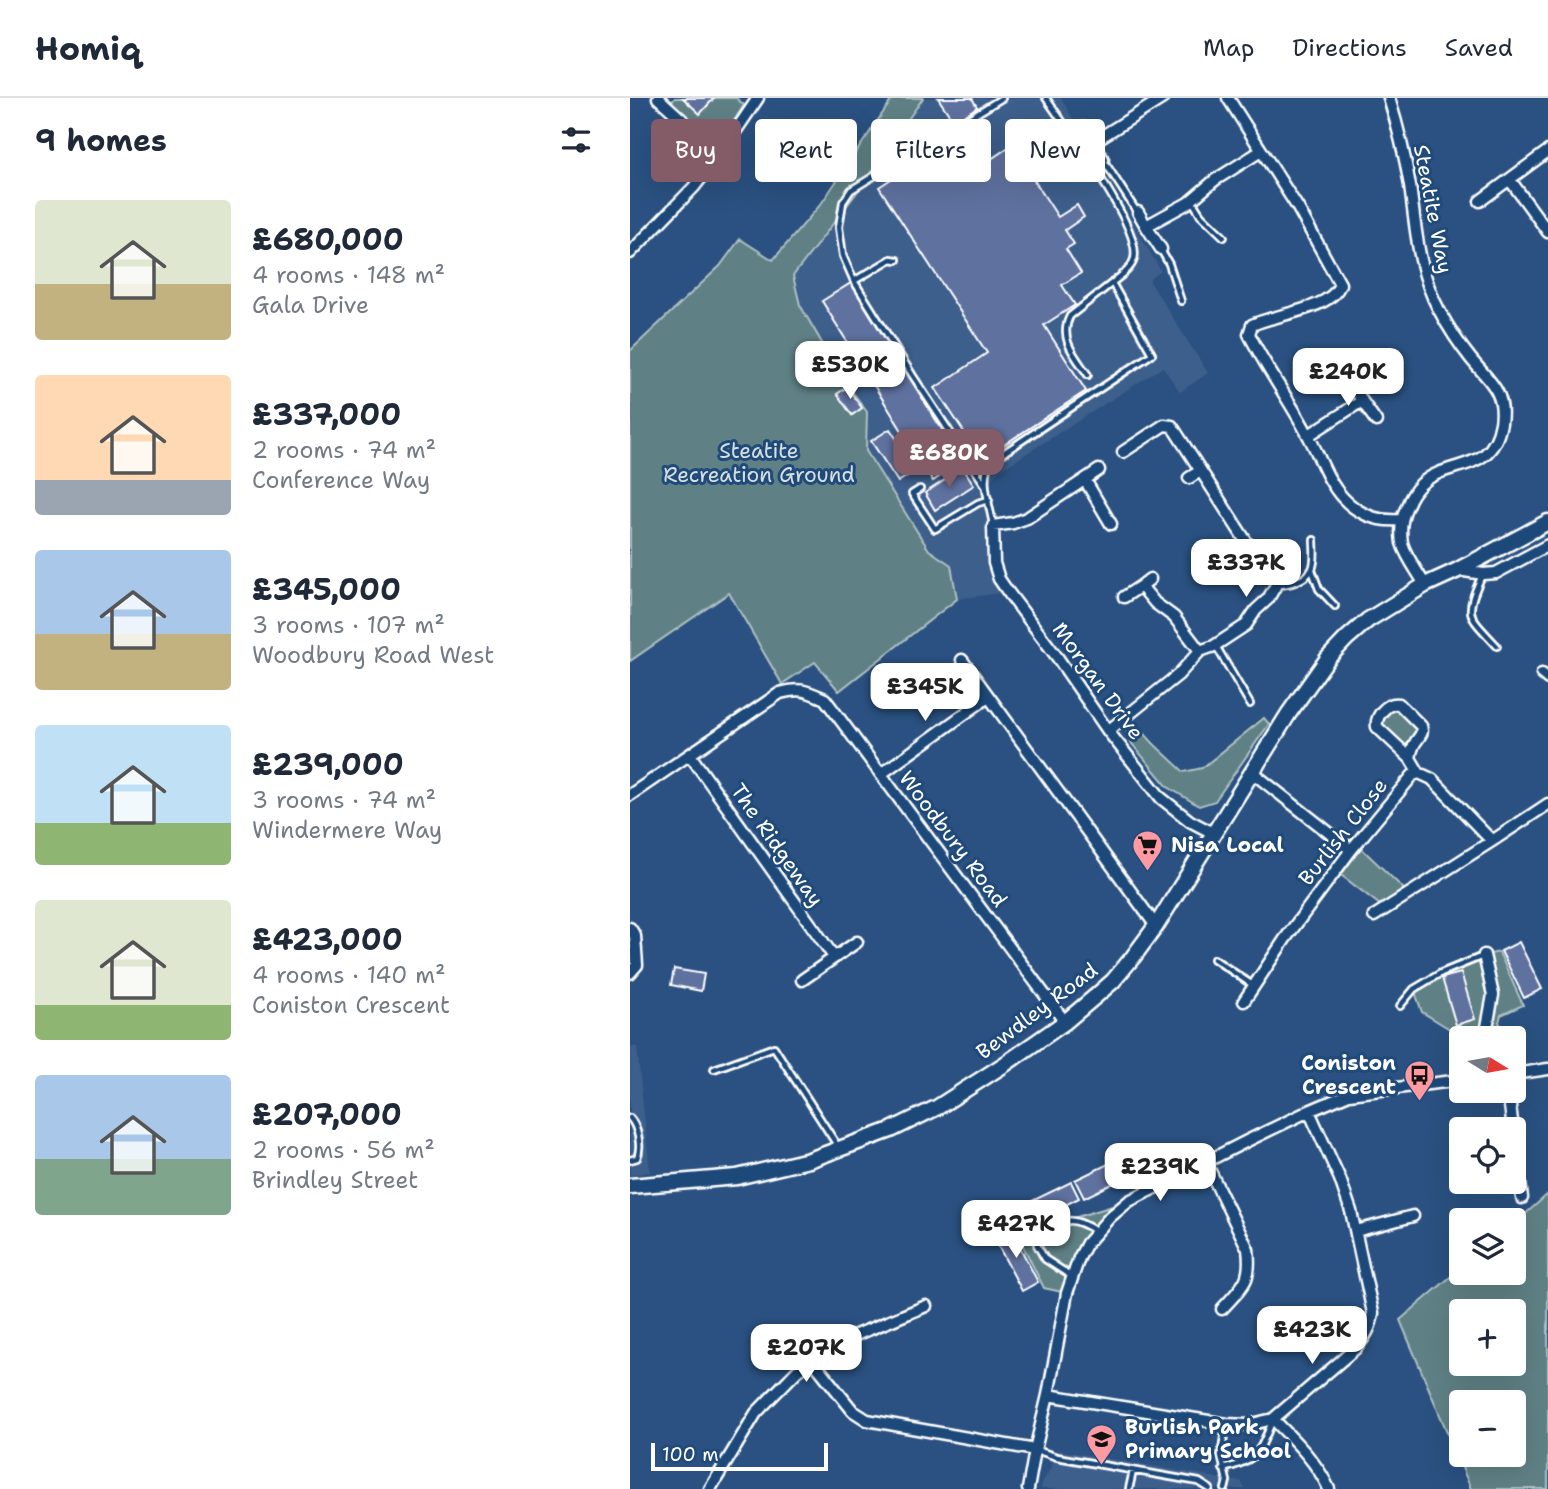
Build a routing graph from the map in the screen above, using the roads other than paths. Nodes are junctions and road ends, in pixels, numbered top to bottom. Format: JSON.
{"nodes":[{"id":1,"x":758,"y":98,"type":"edge"},
{"id":2,"x":1002,"y":98,"type":"edge"},
{"id":3,"x":1046,"y":98,"type":"edge"},
{"id":4,"x":1163,"y":98,"type":"edge"},
{"id":5,"x":1228,"y":98,"type":"edge"},
{"id":6,"x":1389,"y":98,"type":"edge"},
{"id":7,"x":664,"y":100,"type":"edge"},
{"id":8,"x":684,"y":119,"type":"edge"},
{"id":9,"x":741,"y":123,"type":"edge"},
{"id":10,"x":1105,"y":134,"type":"edge"},
{"id":11,"x":1548,"y":150,"type":"edge"},
{"id":12,"x":1261,"y":151,"type":"junction"},
{"id":13,"x":1105,"y":163,"type":"edge"},
{"id":14,"x":1510,"y":180,"type":"junction"},
{"id":15,"x":698,"y":182,"type":"edge"},
{"id":16,"x":1191,"y":200,"type":"junction"},
{"id":17,"x":1480,"y":201,"type":"dead end"},
{"id":18,"x":1138,"y":212,"type":"joint"},
{"id":19,"x":1146,"y":226,"type":"junction"},
{"id":20,"x":1548,"y":232,"type":"edge"},
{"id":21,"x":1224,"y":237,"type":"dead end"},
{"id":22,"x":1161,"y":249,"type":"joint"},
{"id":23,"x":630,"y":253,"type":"edge"},
{"id":24,"x":897,"y":260,"type":"dead end"},
{"id":25,"x":854,"y":281,"type":"junction"},
{"id":26,"x":1112,"y":283,"type":"junction"},
{"id":27,"x":1181,"y":301,"type":"dead end"},
{"id":28,"x":1088,"y":375,"type":"dead end"},
{"id":29,"x":1349,"y":377,"type":"dead end"},
{"id":30,"x":1362,"y":401,"type":"junction"},
{"id":31,"x":1376,"y":421,"type":"dead end"},
{"id":32,"x":1309,"y":435,"type":"junction"},
{"id":33,"x":1123,"y":452,"type":"dead end"},
{"id":34,"x":1099,"y":470,"type":"dead end"},
{"id":35,"x":1200,"y":471,"type":"junction"},
{"id":36,"x":1189,"y":478,"type":"dead end"},
{"id":37,"x":1084,"y":480,"type":"junction"},
{"id":38,"x":985,"y":485,"type":"junction"},
{"id":39,"x":920,"y":489,"type":"dead end"},
{"id":40,"x":989,"y":500,"type":"junction"},
{"id":41,"x":1402,"y":520,"type":"junction"},
{"id":42,"x":1548,"y":522,"type":"edge"},
{"id":43,"x":1111,"y":524,"type":"dead end"},
{"id":44,"x":993,"y":526,"type":"junction"},
{"id":45,"x":1314,"y":540,"type":"dead end"},
{"id":46,"x":1548,"y":545,"type":"edge"},
{"id":47,"x":1312,"y":569,"type":"junction"},
{"id":48,"x":1458,"y":570,"type":"junction"},
{"id":49,"x":1483,"y":574,"type":"junction"},
{"id":50,"x":1150,"y":579,"type":"dead end"},
{"id":51,"x":1276,"y":584,"type":"junction"},
{"id":52,"x":1425,"y":585,"type":"junction"},
{"id":53,"x":1141,"y":586,"type":"junction"},
{"id":54,"x":1124,"y":597,"type":"dead end"},
{"id":55,"x":1335,"y":606,"type":"dead end"},
{"id":56,"x":1215,"y":645,"type":"junction"},
{"id":57,"x":1497,"y":646,"type":"dead end"},
{"id":58,"x":1200,"y":651,"type":"junction"},
{"id":59,"x":962,"y":660,"type":"dead end"},
{"id":60,"x":988,"y":697,"type":"junction"},
{"id":61,"x":1250,"y":704,"type":"dead end"},
{"id":62,"x":1108,"y":731,"type":"junction"},
{"id":63,"x":1416,"y":742,"type":"junction"},
{"id":64,"x":1398,"y":746,"type":"junction"},
{"id":65,"x":690,"y":755,"type":"junction"},
{"id":66,"x":1410,"y":758,"type":"junction"},
{"id":67,"x":1252,"y":772,"type":"junction"},
{"id":68,"x":1419,"y":772,"type":"junction"},
{"id":69,"x":881,"y":774,"type":"junction"},
{"id":70,"x":630,"y":795,"type":"edge"},
{"id":71,"x":1548,"y":804,"type":"edge"},
{"id":72,"x":1213,"y":833,"type":"junction"},
{"id":73,"x":1492,"y":841,"type":"junction"},
{"id":74,"x":1351,"y":850,"type":"junction"},
{"id":75,"x":1374,"y":915,"type":"dead end"},
{"id":76,"x":1156,"y":926,"type":"junction"},
{"id":77,"x":630,"y":928,"type":"edge"},
{"id":78,"x":857,"y":942,"type":"dead end"},
{"id":79,"x":1484,"y":955,"type":"joint"},
{"id":80,"x":834,"y":957,"type":"junction"},
{"id":81,"x":1214,"y":959,"type":"dead end"},
{"id":82,"x":630,"y":973,"type":"edge"},
{"id":83,"x":802,"y":981,"type":"dead end"},
{"id":84,"x":1254,"y":986,"type":"junction"},
{"id":85,"x":1244,"y":1001,"type":"dead end"},
{"id":86,"x":1400,"y":1006,"type":"dead end"},
{"id":87,"x":1065,"y":1022,"type":"junction"},
{"id":88,"x":1487,"y":1026,"type":"edge"},
{"id":89,"x":714,"y":1069,"type":"dead end"},
{"id":90,"x":1548,"y":1069,"type":"edge"},
{"id":91,"x":1526,"y":1072,"type":"edge"},
{"id":92,"x":1449,"y":1082,"type":"edge"},
{"id":93,"x":1309,"y":1111,"type":"junction"},
{"id":94,"x":630,"y":1118,"type":"edge"},
{"id":95,"x":840,"y":1149,"type":"junction"},
{"id":96,"x":630,"y":1160,"type":"edge"},
{"id":97,"x":1206,"y":1163,"type":"junction"},
{"id":98,"x":630,"y":1186,"type":"edge"},
{"id":99,"x":1521,"y":1194,"type":"edge"},
{"id":100,"x":1522,"y":1198,"type":"dead end"},
{"id":101,"x":1413,"y":1216,"type":"dead end"},
{"id":102,"x":1356,"y":1230,"type":"junction"},
{"id":103,"x":1096,"y":1231,"type":"junction"},
{"id":104,"x":1072,"y":1276,"type":"junction"},
{"id":105,"x":926,"y":1306,"type":"dead end"},
{"id":106,"x":1222,"y":1309,"type":"dead end"},
{"id":107,"x":813,"y":1361,"type":"junction"},
{"id":108,"x":1048,"y":1395,"type":"junction"},
{"id":109,"x":1273,"y":1419,"type":"junction"},
{"id":110,"x":1227,"y":1424,"type":"junction"},
{"id":111,"x":1035,"y":1450,"type":"junction"},
{"id":112,"x":1223,"y":1468,"type":"junction"},
{"id":113,"x":1133,"y":1471,"type":"junction"},
{"id":114,"x":710,"y":1489,"type":"edge"},
{"id":115,"x":1028,"y":1489,"type":"edge"},
{"id":116,"x":1129,"y":1489,"type":"edge"},
{"id":117,"x":1210,"y":1489,"type":"edge"},
{"id":118,"x":1225,"y":1489,"type":"edge"},
{"id":119,"x":1329,"y":1489,"type":"edge"}],
"edges":[{"from":1,"to":9,"type":"street"},
{"from":2,"to":25,"type":"lane"},
{"from":3,"to":26,"type":"lane"},
{"from":4,"to":10,"type":"street"},
{"from":5,"to":12,"type":"street"},
{"from":6,"to":41,"type":"street","name":"Steatite Way"},
{"from":7,"to":8,"type":"street"},
{"from":11,"to":14,"type":"street"},
{"from":12,"to":16,"type":"street"},
{"from":12,"to":32,"type":"street"},
{"from":13,"to":18,"type":"lane"},
{"from":14,"to":17,"type":"street"},
{"from":14,"to":20,"type":"street"},
{"from":15,"to":23,"type":"street"},
{"from":16,"to":19,"type":"street"},
{"from":16,"to":21,"type":"lane"},
{"from":18,"to":19,"type":"street"},
{"from":19,"to":22,"type":"street"},
{"from":22,"to":27,"type":"lane"},
{"from":24,"to":25,"type":"lane"},
{"from":25,"to":38,"type":"lane"},
{"from":26,"to":28,"type":"lane"},
{"from":26,"to":38,"type":"lane"},
{"from":29,"to":30,"type":"street"},
{"from":30,"to":31,"type":"street"},
{"from":30,"to":32,"type":"street"},
{"from":32,"to":41,"type":"street"},
{"from":33,"to":35,"type":"street"},
{"from":34,"to":37,"type":"street"},
{"from":35,"to":36,"type":"street"},
{"from":35,"to":51,"type":"street"},
{"from":37,"to":43,"type":"street"},
{"from":37,"to":44,"type":"street"},
{"from":38,"to":40,"type":"lane"},
{"from":39,"to":40,"type":"lane"},
{"from":40,"to":44,"type":"lane"},
{"from":41,"to":52,"type":"street"},
{"from":42,"to":48,"type":"main road","name":"Bewdley Road"},
{"from":44,"to":62,"type":"street","name":"Morgan Drive"},
{"from":45,"to":47,"type":"lane"},
{"from":46,"to":49,"type":"street"},
{"from":47,"to":51,"type":"lane"},
{"from":47,"to":55,"type":"lane"},
{"from":48,"to":49,"type":"street"},
{"from":48,"to":52,"type":"main road","name":"Bewdley Road"},
{"from":49,"to":57,"type":"lane"},
{"from":50,"to":53,"type":"street"},
{"from":51,"to":56,"type":"street"},
{"from":52,"to":67,"type":"main road","name":"Bewdley Road"},
{"from":53,"to":54,"type":"street"},
{"from":53,"to":58,"type":"street"},
{"from":56,"to":58,"type":"street"},
{"from":56,"to":61,"type":"lane"},
{"from":58,"to":62,"type":"street"},
{"from":59,"to":60,"type":"street"},
{"from":60,"to":69,"type":"street"},
{"from":60,"to":76,"type":"street"},
{"from":62,"to":72,"type":"street","name":"Morgan Drive"},
{"from":63,"to":64,"type":"street"},
{"from":63,"to":64,"type":"street"},
{"from":63,"to":66,"type":"street"},
{"from":64,"to":66,"type":"street"},
{"from":65,"to":69,"type":"street","name":"Woodbury Road"},
{"from":65,"to":70,"type":"street"},
{"from":65,"to":80,"type":"street","name":"The Ridgeway"},
{"from":66,"to":68,"type":"street"},
{"from":67,"to":72,"type":"main road","name":"Bewdley Road"},
{"from":67,"to":74,"type":"street"},
{"from":68,"to":73,"type":"street","name":"Burlish Close"},
{"from":68,"to":74,"type":"street","name":"Burlish Close"},
{"from":69,"to":87,"type":"street","name":"Woodbury Road"},
{"from":71,"to":73,"type":"street"},
{"from":72,"to":76,"type":"main road","name":"Bewdley Road"},
{"from":73,"to":75,"type":"street"},
{"from":74,"to":84,"type":"street","name":"Burlish Close"},
{"from":76,"to":87,"type":"main road","name":"Bewdley Road"},
{"from":77,"to":82,"type":"street"},
{"from":78,"to":80,"type":"street"},
{"from":79,"to":86,"type":"lane"},
{"from":79,"to":88,"type":"street"},
{"from":80,"to":83,"type":"street"},
{"from":81,"to":84,"type":"lane"},
{"from":84,"to":85,"type":"street","name":"Burlish Close"},
{"from":87,"to":95,"type":"main road","name":"Bewdley Road"},
{"from":89,"to":95,"type":"lane"},
{"from":90,"to":91,"type":"street"},
{"from":92,"to":93,"type":"street"},
{"from":93,"to":97,"type":"street"},
{"from":93,"to":102,"type":"street"},
{"from":94,"to":96,"type":"lane"},
{"from":95,"to":98,"type":"main road","name":"Bewdley Road"},
{"from":97,"to":103,"type":"street"},
{"from":97,"to":106,"type":"street"},
{"from":99,"to":100,"type":"street"},
{"from":101,"to":102,"type":"street"},
{"from":102,"to":109,"type":"street"},
{"from":103,"to":104,"type":"street"},
{"from":103,"to":104,"type":"lane"},
{"from":104,"to":108,"type":"street"},
{"from":105,"to":107,"type":"street"},
{"from":107,"to":111,"type":"street"},
{"from":107,"to":114,"type":"street"},
{"from":108,"to":110,"type":"street"},
{"from":108,"to":111,"type":"street"},
{"from":109,"to":110,"type":"street"},
{"from":109,"to":112,"type":"lane"},
{"from":109,"to":119,"type":"street"},
{"from":110,"to":112,"type":"lane"},
{"from":111,"to":113,"type":"lane"},
{"from":111,"to":115,"type":"street"},
{"from":112,"to":118,"type":"lane"},
{"from":113,"to":116,"type":"lane"},
{"from":113,"to":117,"type":"lane"}]}
